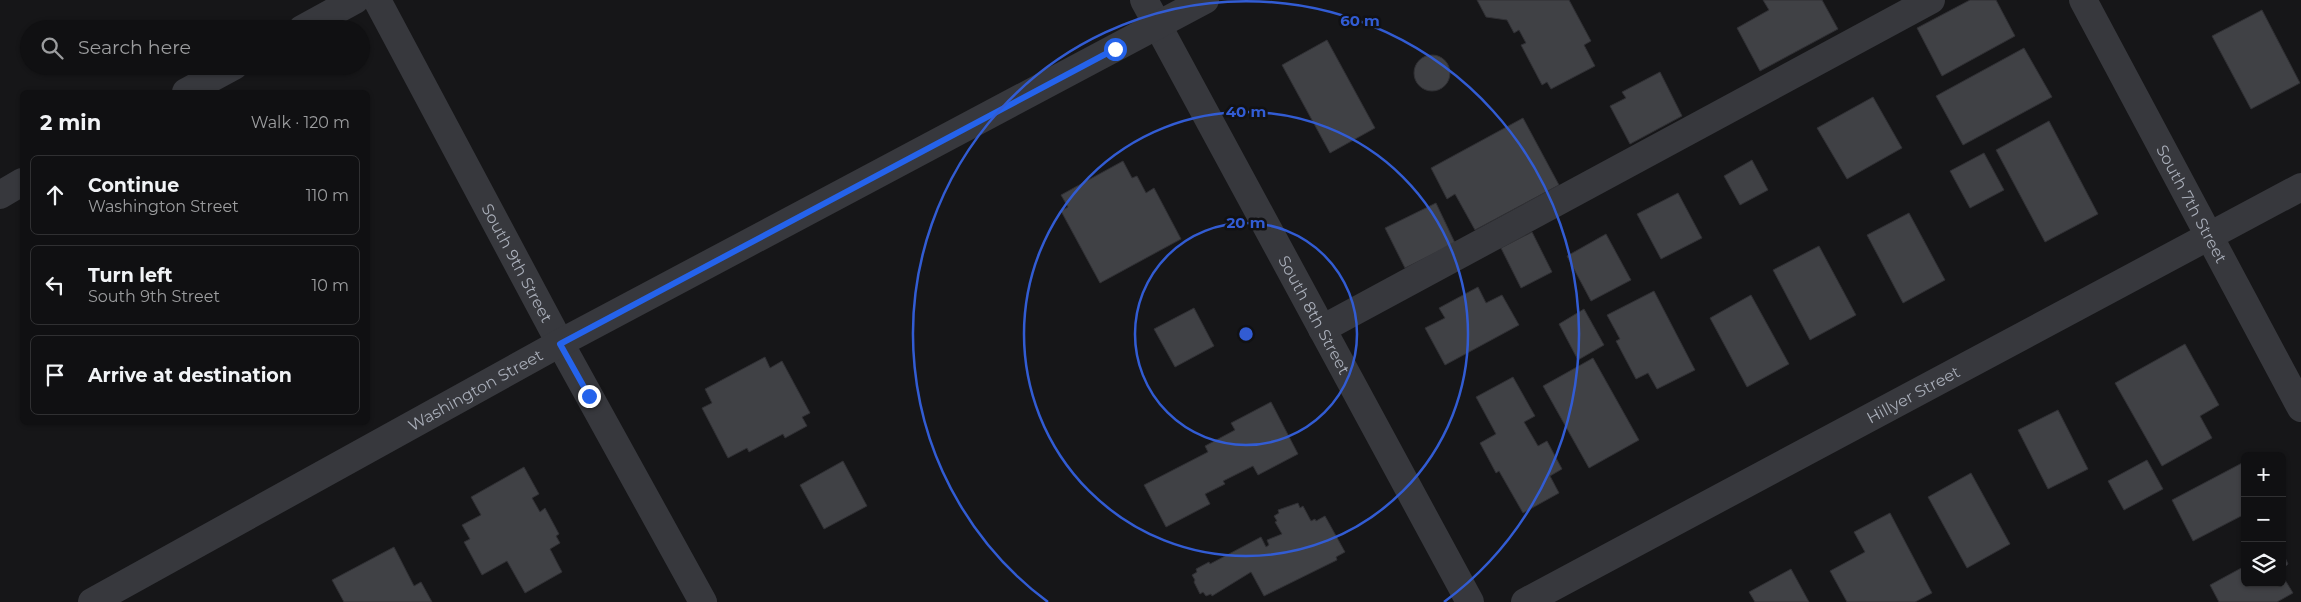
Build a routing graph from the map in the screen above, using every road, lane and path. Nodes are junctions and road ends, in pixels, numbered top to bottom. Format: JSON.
{"nodes":[{"id":1,"x":355,"y":0,"type":"edge"},
{"id":2,"x":377,"y":0,"type":"edge"},
{"id":3,"x":1144,"y":0,"type":"edge"},
{"id":4,"x":1205,"y":0,"type":"edge"},
{"id":5,"x":1931,"y":0,"type":"edge"},
{"id":6,"x":2083,"y":0,"type":"edge"},
{"id":7,"x":318,"y":20,"type":"edge"},
{"id":8,"x":1157,"y":26,"type":"junction"},
{"id":9,"x":217,"y":75,"type":"edge"},
{"id":10,"x":190,"y":90,"type":"edge"},
{"id":11,"x":20,"y":183,"type":"edge"},
{"id":12,"x":2301,"y":188,"type":"edge"},
{"id":13,"x":0,"y":195,"type":"edge"},
{"id":14,"x":2209,"y":237,"type":"junction"},
{"id":15,"x":1322,"y":330,"type":"junction"},
{"id":16,"x":560,"y":344,"type":"junction"},
{"id":17,"x":2301,"y":408,"type":"edge"},
{"id":18,"x":92,"y":602,"type":"edge"},
{"id":19,"x":703,"y":602,"type":"edge"},
{"id":20,"x":1470,"y":602,"type":"edge"},
{"id":21,"x":1525,"y":602,"type":"edge"}],
"edges":[{"from":1,"to":7,"type":"street"},
{"from":2,"to":16,"type":"street","name":"South 9th Street"},
{"from":3,"to":8,"type":"street","name":"South 8th Street"},
{"from":4,"to":8,"type":"street","name":"Washington Street"},
{"from":5,"to":15,"type":"street"},
{"from":6,"to":14,"type":"street","name":"South 7th Street"},
{"from":8,"to":15,"type":"street","name":"South 8th Street"},
{"from":8,"to":16,"type":"street","name":"Washington Street"},
{"from":9,"to":10,"type":"street"},
{"from":11,"to":13,"type":"street"},
{"from":12,"to":14,"type":"street","name":"Hillyer Street"},
{"from":14,"to":17,"type":"street","name":"South 7th Street"},
{"from":14,"to":21,"type":"street","name":"Hillyer Street"},
{"from":15,"to":20,"type":"street","name":"South 8th Street"},
{"from":16,"to":18,"type":"street","name":"Washington Street"},
{"from":16,"to":19,"type":"street","name":"South 9th Street"}]}
